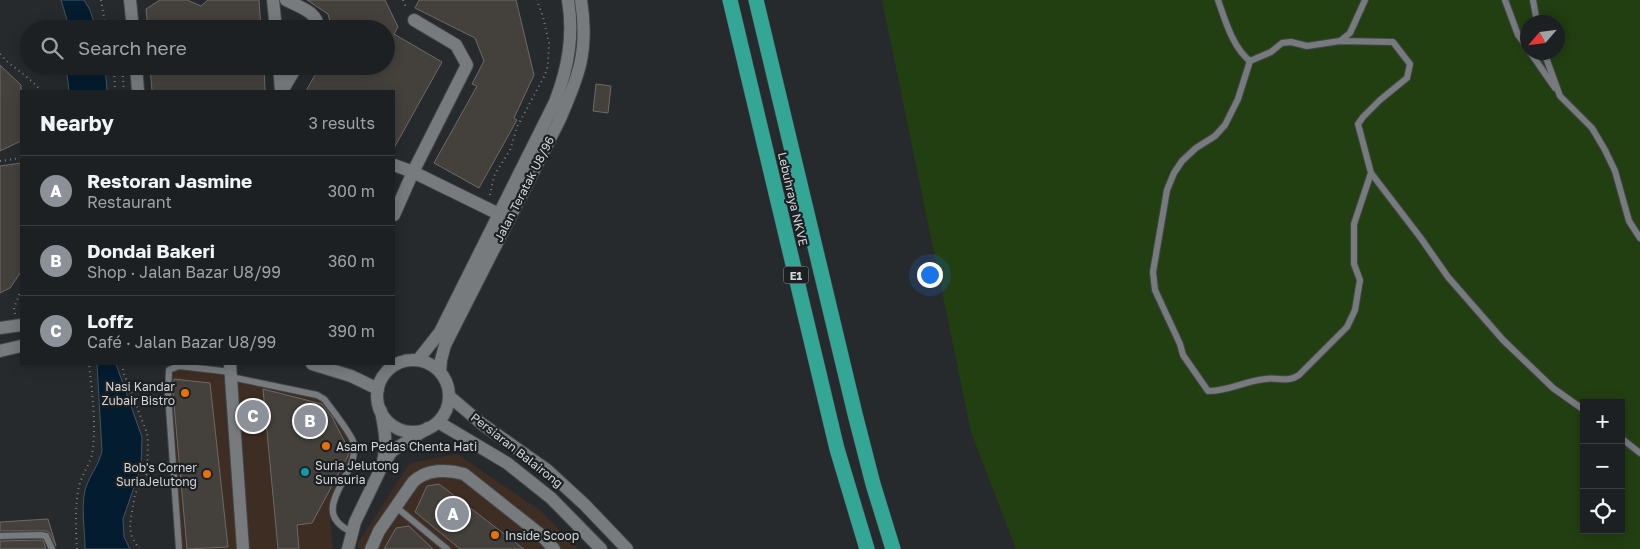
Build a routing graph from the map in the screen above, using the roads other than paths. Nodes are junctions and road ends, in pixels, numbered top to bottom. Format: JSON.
{"nodes":[{"id":1,"x":131,"y":0,"type":"edge"},
{"id":2,"x":273,"y":0,"type":"edge"},
{"id":3,"x":286,"y":0,"type":"edge"},
{"id":4,"x":568,"y":0,"type":"edge"},
{"id":5,"x":581,"y":0,"type":"edge"},
{"id":6,"x":730,"y":0,"type":"edge"},
{"id":7,"x":756,"y":0,"type":"edge"},
{"id":8,"x":1218,"y":0,"type":"edge"},
{"id":9,"x":1365,"y":0,"type":"edge"},
{"id":10,"x":1505,"y":0,"type":"edge"},
{"id":11,"x":1533,"y":0,"type":"edge"},
{"id":12,"x":1536,"y":15,"type":"edge"},
{"id":13,"x":132,"y":20,"type":"edge"},
{"id":14,"x":275,"y":20,"type":"edge"},
{"id":15,"x":318,"y":20,"type":"edge"},
{"id":16,"x":414,"y":20,"type":"dead end"},
{"id":17,"x":1520,"y":38,"type":"edge"},
{"id":18,"x":1340,"y":42,"type":"junction"},
{"id":19,"x":1535,"y":60,"type":"edge"},
{"id":20,"x":1547,"y":60,"type":"edge"},
{"id":21,"x":1250,"y":61,"type":"junction"},
{"id":22,"x":137,"y":75,"type":"edge"},
{"id":23,"x":280,"y":75,"type":"edge"},
{"id":24,"x":292,"y":75,"type":"edge"},
{"id":25,"x":138,"y":90,"type":"edge"},
{"id":26,"x":282,"y":90,"type":"edge"},
{"id":27,"x":283,"y":90,"type":"edge"},
{"id":28,"x":1560,"y":96,"type":"junction"},
{"id":29,"x":395,"y":165,"type":"edge"},
{"id":30,"x":413,"y":172,"type":"junction"},
{"id":31,"x":1371,"y":173,"type":"junction"},
{"id":32,"x":395,"y":213,"type":"edge"},
{"id":33,"x":504,"y":217,"type":"junction"},
{"id":34,"x":1640,"y":238,"type":"edge"},
{"id":35,"x":19,"y":326,"type":"edge"},
{"id":36,"x":0,"y":328,"type":"edge"},
{"id":37,"x":20,"y":346,"type":"edge"},
{"id":38,"x":0,"y":351,"type":"edge"},
{"id":39,"x":418,"y":360,"type":"junction"},
{"id":40,"x":395,"y":363,"type":"edge"},
{"id":41,"x":315,"y":365,"type":"edge"},
{"id":42,"x":387,"y":365,"type":"edge"},
{"id":43,"x":230,"y":371,"type":"edge"},
{"id":44,"x":440,"y":372,"type":"junction"},
{"id":45,"x":378,"y":389,"type":"junction"},
{"id":46,"x":449,"y":396,"type":"junction"},
{"id":47,"x":1580,"y":407,"type":"edge"},
{"id":48,"x":380,"y":411,"type":"junction"},
{"id":49,"x":433,"y":425,"type":"junction"},
{"id":50,"x":1625,"y":441,"type":"edge"},
{"id":51,"x":1640,"y":453,"type":"edge"},
{"id":52,"x":382,"y":466,"type":"junction"},
{"id":53,"x":396,"y":507,"type":"junction"},
{"id":54,"x":352,"y":532,"type":"junction"},
{"id":55,"x":0,"y":536,"type":"edge"},
{"id":56,"x":372,"y":545,"type":"edge"},
{"id":57,"x":52,"y":549,"type":"edge"},
{"id":58,"x":179,"y":549,"type":"edge"},
{"id":59,"x":243,"y":549,"type":"edge"},
{"id":60,"x":348,"y":549,"type":"edge"},
{"id":61,"x":446,"y":549,"type":"edge"},
{"id":62,"x":554,"y":549,"type":"edge"},
{"id":63,"x":601,"y":549,"type":"edge"},
{"id":64,"x":627,"y":549,"type":"edge"},
{"id":65,"x":867,"y":549,"type":"edge"},
{"id":66,"x":893,"y":549,"type":"edge"}],
"edges":[{"from":1,"to":13,"type":"street"},
{"from":2,"to":14,"type":"street"},
{"from":3,"to":15,"type":"street"},
{"from":4,"to":33,"type":"street","name":"Jalan Teratak U8/96"},
{"from":5,"to":33,"type":"street","name":"Jalan Teratak U8/96"},
{"from":6,"to":65,"type":"highway","name":"Lebuhraya NKVE","number":"E1"},
{"from":7,"to":66,"type":"highway","name":"Lebuhraya NKVE","number":"E1"},
{"from":8,"to":21,"type":"lane"},
{"from":9,"to":18,"type":"lane"},
{"from":10,"to":17,"type":"lane"},
{"from":11,"to":12,"type":"lane"},
{"from":16,"to":30,"type":"street"},
{"from":18,"to":21,"type":"lane"},
{"from":18,"to":31,"type":"lane"},
{"from":19,"to":28,"type":"lane"},
{"from":20,"to":28,"type":"lane"},
{"from":21,"to":31,"type":"lane"},
{"from":22,"to":25,"type":"street"},
{"from":23,"to":26,"type":"street"},
{"from":24,"to":27,"type":"street"},
{"from":28,"to":34,"type":"lane"},
{"from":29,"to":30,"type":"street"},
{"from":30,"to":32,"type":"street"},
{"from":30,"to":33,"type":"street"},
{"from":31,"to":47,"type":"lane"},
{"from":33,"to":39,"type":"street","name":"Jalan Teratak U8/96"},
{"from":33,"to":44,"type":"street","name":"Jalan Teratak U8/96"},
{"from":35,"to":36,"type":"street"},
{"from":37,"to":38,"type":"street"},
{"from":39,"to":40,"type":"street"},
{"from":39,"to":44,"type":"street"},
{"from":41,"to":45,"type":"street"},
{"from":42,"to":45,"type":"street"},
{"from":43,"to":54,"type":"lane"},
{"from":43,"to":58,"type":"lane"},
{"from":43,"to":59,"type":"street"},
{"from":44,"to":46,"type":"street"},
{"from":45,"to":48,"type":"street"},
{"from":46,"to":49,"type":"street"},
{"from":46,"to":64,"type":"street","name":"Persiaran Balairong"},
{"from":48,"to":49,"type":"street"},
{"from":48,"to":52,"type":"street"},
{"from":49,"to":52,"type":"street"},
{"from":49,"to":63,"type":"street","name":"Persiaran Balairong"},
{"from":50,"to":51,"type":"lane"},
{"from":52,"to":54,"type":"street"},
{"from":53,"to":56,"type":"street"},
{"from":53,"to":61,"type":"lane"},
{"from":53,"to":62,"type":"street"},
{"from":54,"to":56,"type":"street"},
{"from":54,"to":60,"type":"street"},
{"from":55,"to":57,"type":"lane"}]}
